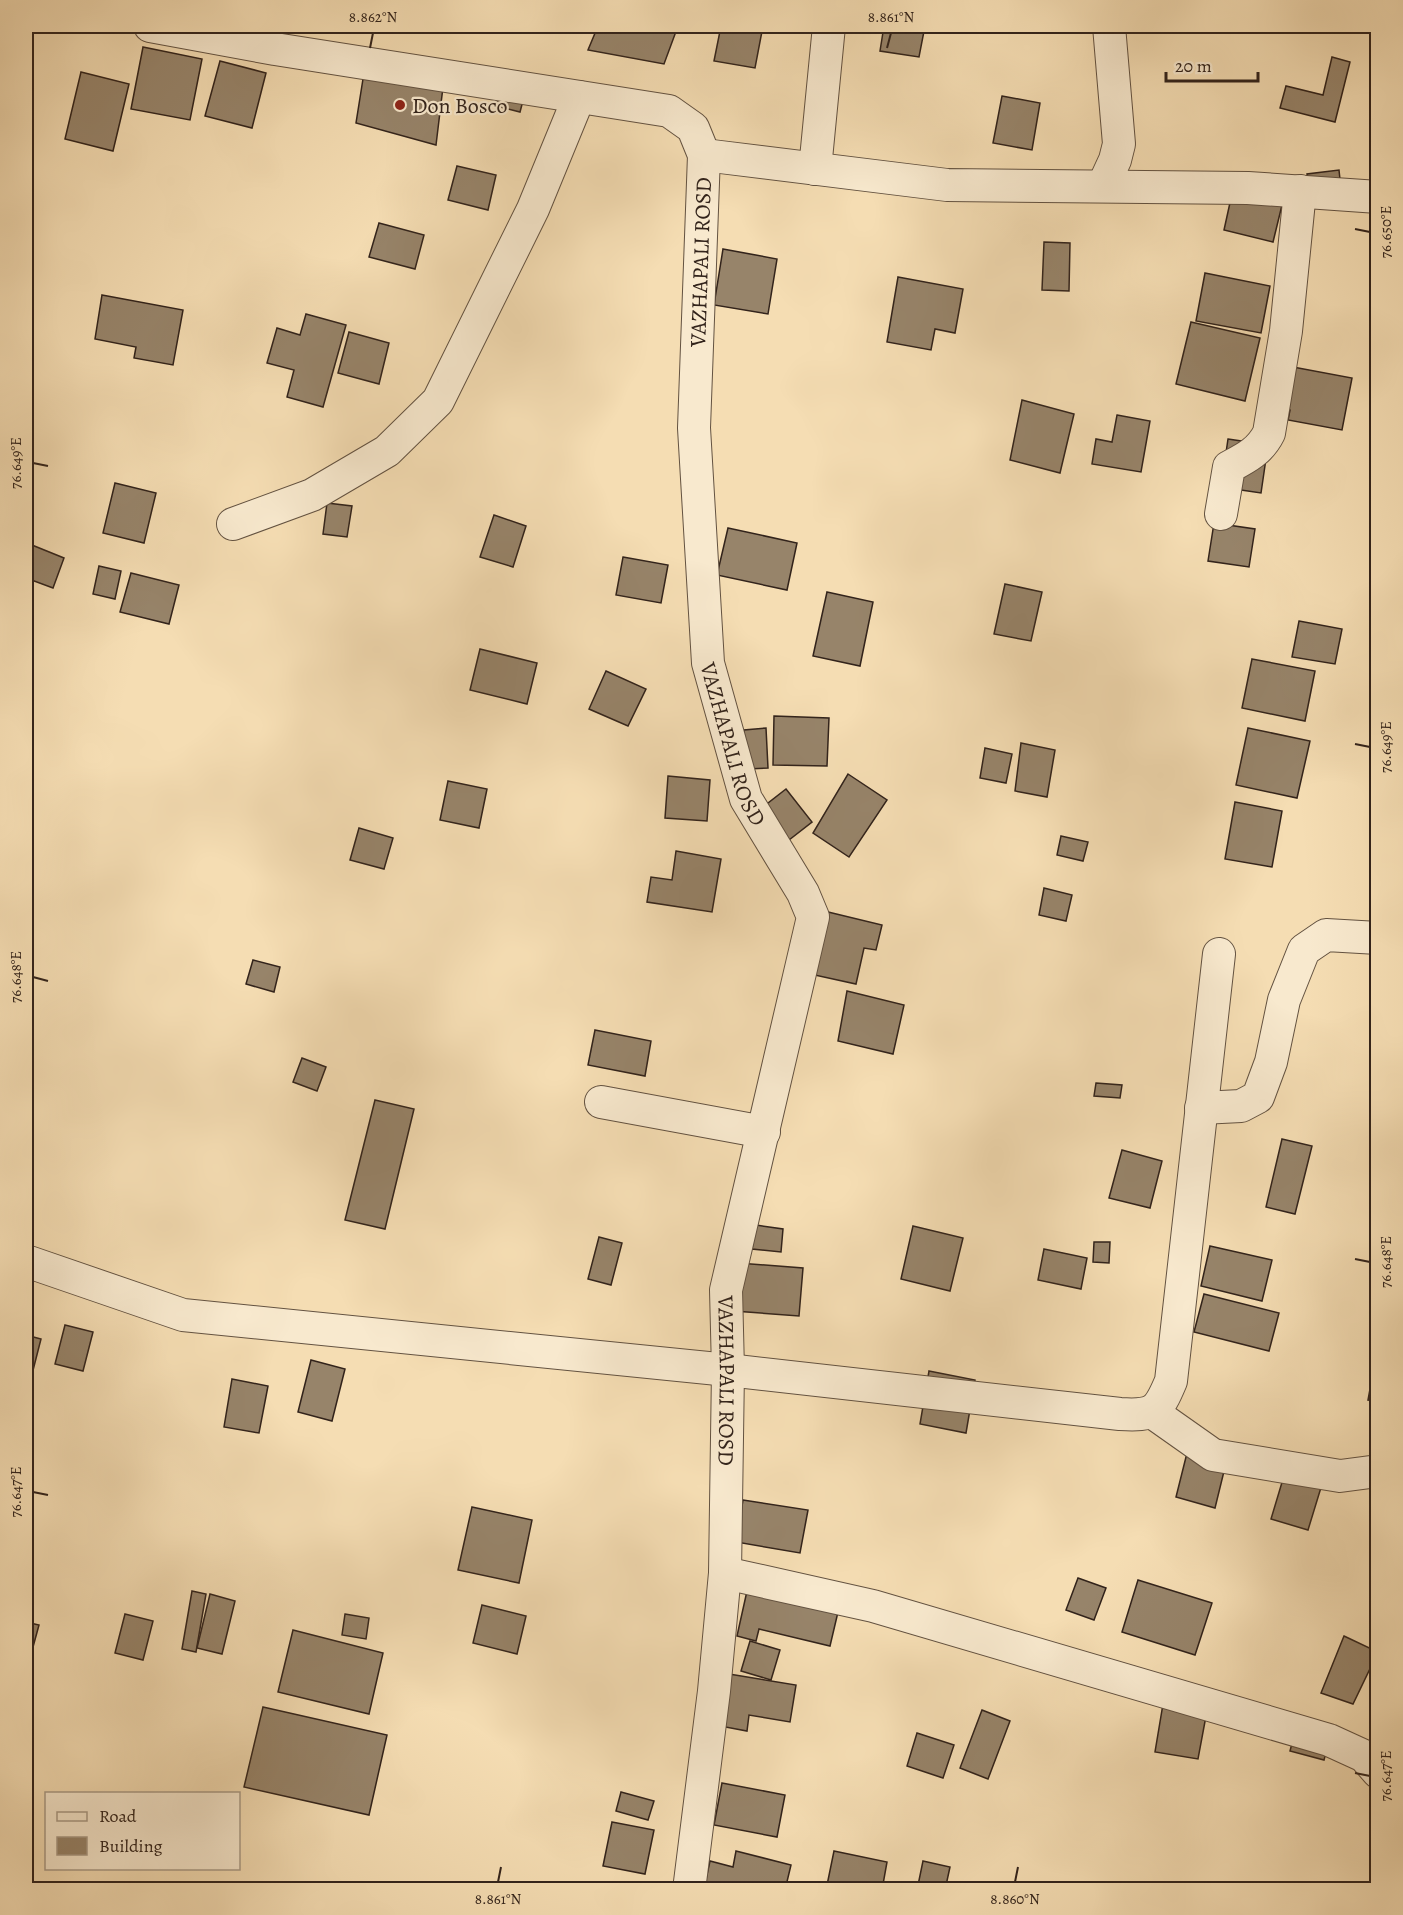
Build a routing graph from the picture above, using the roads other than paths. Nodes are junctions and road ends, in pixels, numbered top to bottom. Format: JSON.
{"nodes":[{"id":1,"x":150,"y":26,"type":"edge"},
{"id":2,"x":829,"y":26,"type":"edge"},
{"id":3,"x":1109,"y":26,"type":"edge"},
{"id":4,"x":277,"y":37,"type":"edge"},
{"id":5,"x":579,"y":97,"type":"junction"},
{"id":6,"x":704,"y":155,"type":"junction"},
{"id":7,"x":815,"y":169,"type":"junction"},
{"id":8,"x":1103,"y":186,"type":"junction"},
{"id":9,"x":1300,"y":191,"type":"junction"},
{"id":10,"x":1377,"y":197,"type":"edge"},
{"id":11,"x":1221,"y":514,"type":"dead end"},
{"id":12,"x":233,"y":524,"type":"dead end"},
{"id":13,"x":1377,"y":938,"type":"edge"},
{"id":14,"x":1219,"y":954,"type":"dead end"},
{"id":15,"x":601,"y":1102,"type":"dead end"},
{"id":16,"x":1201,"y":1108,"type":"junction"},
{"id":17,"x":764,"y":1132,"type":"junction"},
{"id":18,"x":26,"y":1260,"type":"edge"},
{"id":19,"x":728,"y":1370,"type":"junction"},
{"id":20,"x":1152,"y":1412,"type":"junction"},
{"id":21,"x":1377,"y":1471,"type":"edge"},
{"id":22,"x":725,"y":1573,"type":"junction"},
{"id":23,"x":1377,"y":1772,"type":"edge"},
{"id":24,"x":689,"y":1890,"type":"edge"}],
"edges":[{"from":1,"to":4,"type":"street","name":"VAZHAPALI ROSD"},
{"from":2,"to":7,"type":"street"},
{"from":3,"to":8,"type":"street"},
{"from":4,"to":5,"type":"street","name":"VAZHAPALI ROSD"},
{"from":5,"to":6,"type":"street","name":"VAZHAPALI ROSD"},
{"from":5,"to":12,"type":"street"},
{"from":6,"to":7,"type":"street"},
{"from":6,"to":17,"type":"street","name":"VAZHAPALI ROSD"},
{"from":7,"to":8,"type":"street"},
{"from":8,"to":9,"type":"street"},
{"from":9,"to":10,"type":"street"},
{"from":9,"to":11,"type":"street"},
{"from":13,"to":16,"type":"street"},
{"from":14,"to":16,"type":"street"},
{"from":15,"to":17,"type":"street"},
{"from":16,"to":20,"type":"street"},
{"from":17,"to":19,"type":"street","name":"VAZHAPALI ROSD"},
{"from":18,"to":19,"type":"street"},
{"from":19,"to":20,"type":"street"},
{"from":19,"to":22,"type":"street","name":"VAZHAPALI ROSD"},
{"from":20,"to":21,"type":"street"},
{"from":22,"to":23,"type":"street"},
{"from":22,"to":24,"type":"street","name":"VAZHAPALI ROSD"}]}
